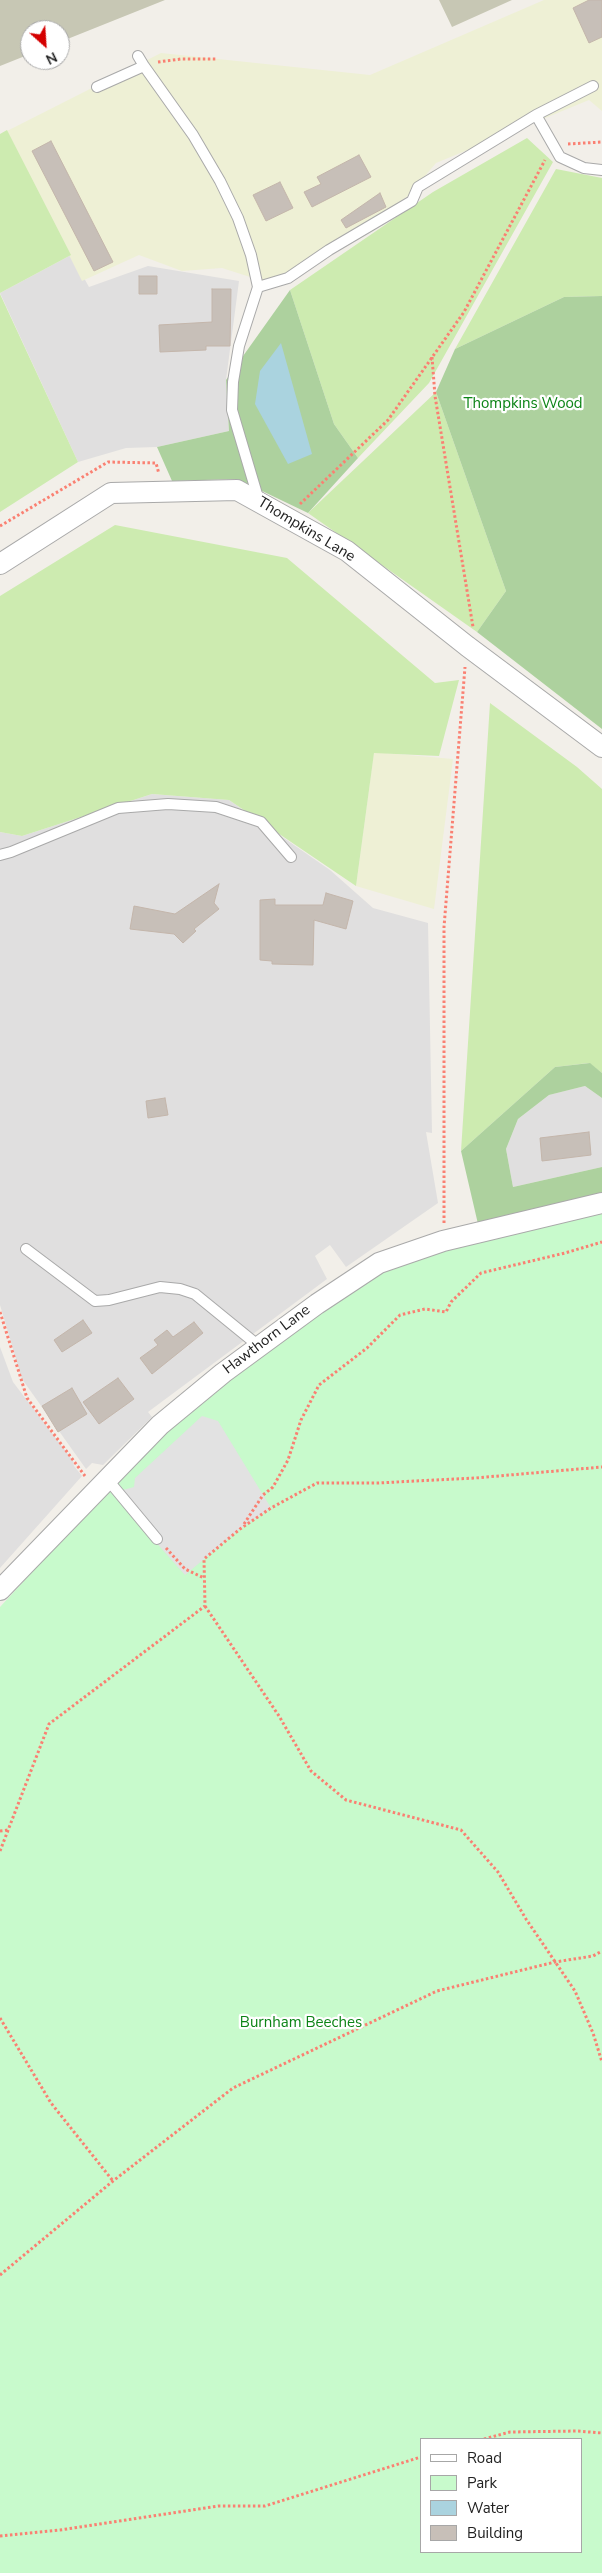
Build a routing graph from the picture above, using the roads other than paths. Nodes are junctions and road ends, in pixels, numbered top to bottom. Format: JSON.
{"nodes":[{"id":1,"x":138,"y":56,"type":"dead end"},
{"id":2,"x":144,"y":66,"type":"junction"},
{"id":3,"x":593,"y":86,"type":"dead end"},
{"id":4,"x":97,"y":87,"type":"dead end"},
{"id":5,"x":536,"y":115,"type":"junction"},
{"id":6,"x":602,"y":170,"type":"edge"},
{"id":7,"x":258,"y":287,"type":"junction"},
{"id":8,"x":260,"y":502,"type":"junction"},
{"id":9,"x":0,"y":564,"type":"edge"},
{"id":10,"x":602,"y":747,"type":"edge"},
{"id":11,"x":0,"y":854,"type":"edge"},
{"id":12,"x":291,"y":857,"type":"dead end"},
{"id":13,"x":602,"y":1203,"type":"edge"},
{"id":14,"x":26,"y":1249,"type":"dead end"},
{"id":15,"x":260,"y":1347,"type":"junction"},
{"id":16,"x":103,"y":1486,"type":"junction"},
{"id":17,"x":157,"y":1539,"type":"road end"},
{"id":18,"x":0,"y":1590,"type":"edge"}],
"edges":[{"from":1,"to":2,"type":"lane"},
{"from":2,"to":4,"type":"lane"},
{"from":2,"to":7,"type":"lane"},
{"from":3,"to":5,"type":"lane"},
{"from":5,"to":6,"type":"lane"},
{"from":5,"to":7,"type":"lane"},
{"from":7,"to":8,"type":"lane"},
{"from":8,"to":9,"type":"street","name":"Thompkins Lane"},
{"from":8,"to":10,"type":"street","name":"Thompkins Lane"},
{"from":11,"to":12,"type":"lane"},
{"from":13,"to":15,"type":"street","name":"Hawthorn Lane"},
{"from":14,"to":15,"type":"lane"},
{"from":15,"to":16,"type":"street","name":"Hawthorn Lane"},
{"from":16,"to":17,"type":"lane"},
{"from":16,"to":18,"type":"street","name":"Hawthorn Lane"}]}
